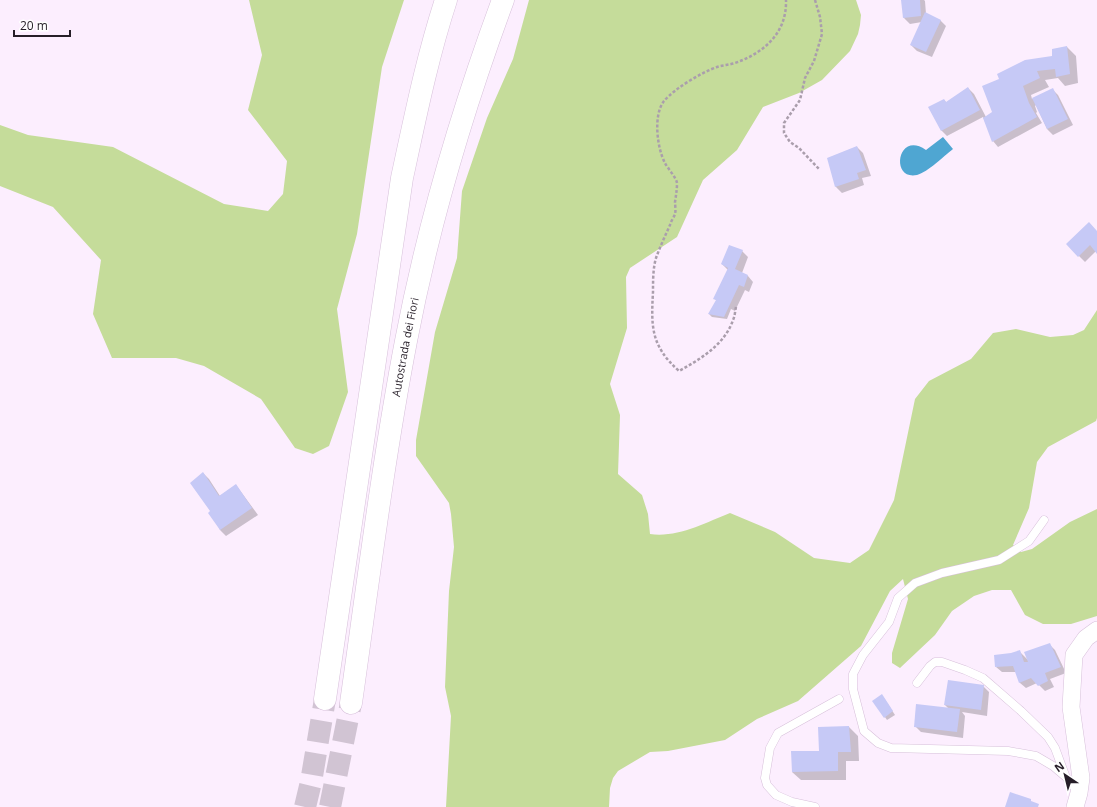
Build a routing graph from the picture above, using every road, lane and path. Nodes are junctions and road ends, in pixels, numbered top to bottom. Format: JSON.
{"nodes":[{"id":1,"x":446,"y":0,"type":"edge"},
{"id":2,"x":503,"y":0,"type":"edge"},
{"id":3,"x":786,"y":0,"type":"edge"},
{"id":4,"x":815,"y":0,"type":"edge"},
{"id":5,"x":819,"y":169,"type":"dead end"},
{"id":6,"x":736,"y":307,"type":"dead end"},
{"id":7,"x":1044,"y":520,"type":"dead end"},
{"id":8,"x":1097,"y":630,"type":"edge"},
{"id":9,"x":917,"y":683,"type":"dead end"},
{"id":10,"x":325,"y":699,"type":"tunnel mouth"},
{"id":11,"x":839,"y":699,"type":"dead end"},
{"id":12,"x":351,"y":704,"type":"tunnel mouth"},
{"id":13,"x":1066,"y":777,"type":"junction"},
{"id":14,"x":1077,"y":800,"type":"edge"},
{"id":15,"x":815,"y":807,"type":"edge"}],
"edges":[{"from":1,"to":10,"type":"highway"},
{"from":2,"to":12,"type":"highway","name":"Autostrada dei Fiori"},
{"from":3,"to":6,"type":"path"},
{"from":4,"to":5,"type":"path"},
{"from":7,"to":13,"type":"lane"},
{"from":8,"to":14,"type":"street"},
{"from":9,"to":13,"type":"lane"},
{"from":11,"to":15,"type":"lane"},
{"from":13,"to":14,"type":"lane"}]}
